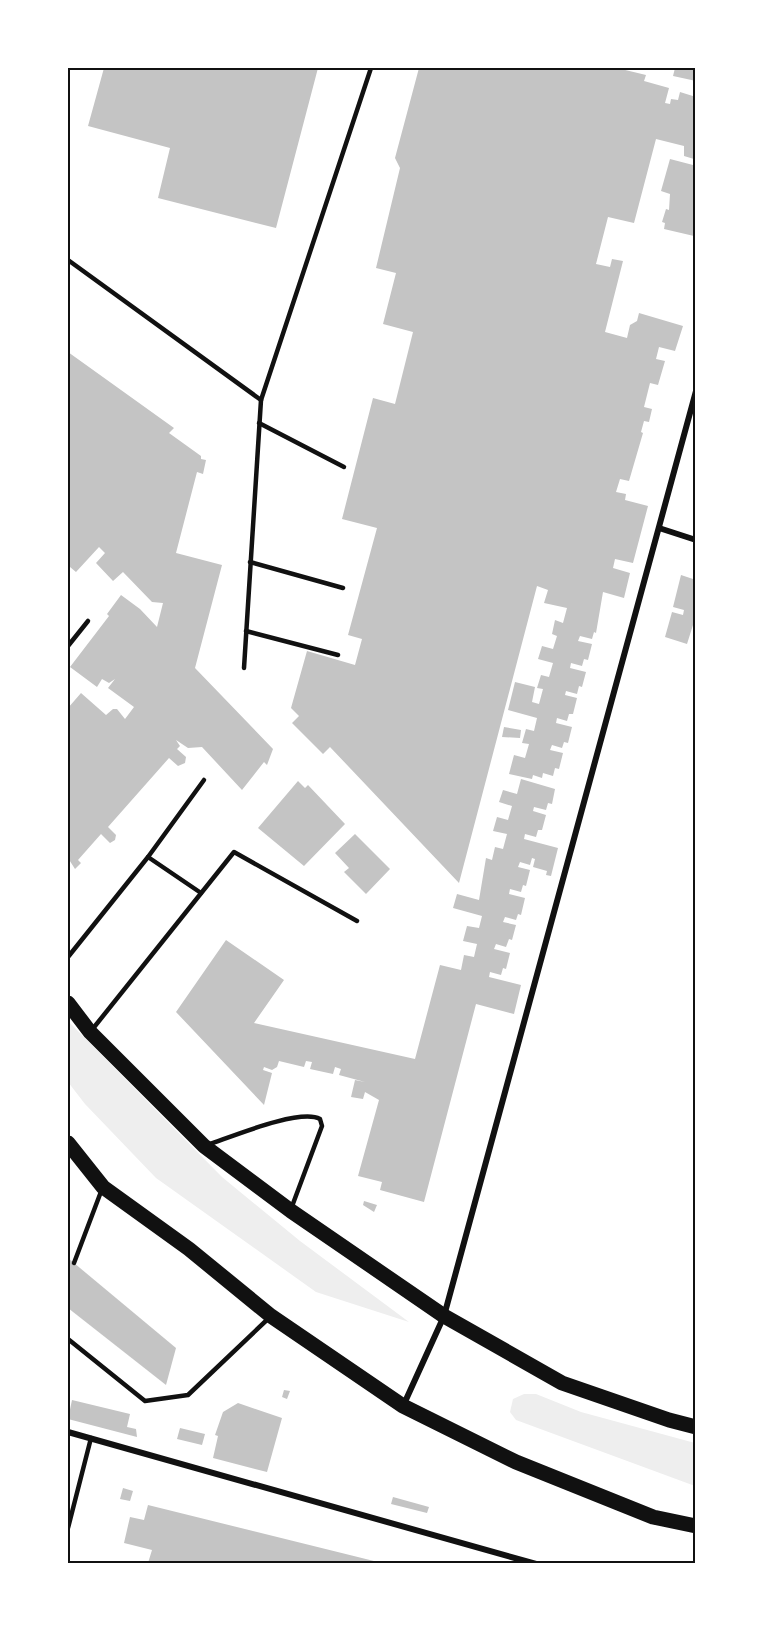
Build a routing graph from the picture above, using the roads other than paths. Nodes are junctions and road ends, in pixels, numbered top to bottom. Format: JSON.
{"nodes":[{"id":1,"x":371,"y":68,"type":"edge"},
{"id":2,"x":68,"y":260,"type":"edge"},
{"id":3,"x":696,"y":391,"type":"edge"},
{"id":4,"x":261,"y":400,"type":"junction"},
{"id":5,"x":259,"y":423,"type":"junction"},
{"id":6,"x":344,"y":467,"type":"dead end"},
{"id":7,"x":659,"y":528,"type":"junction"},
{"id":8,"x":696,"y":540,"type":"edge"},
{"id":9,"x":250,"y":562,"type":"junction"},
{"id":10,"x":343,"y":588,"type":"dead end"},
{"id":11,"x":88,"y":621,"type":"dead end"},
{"id":12,"x":246,"y":631,"type":"junction"},
{"id":13,"x":68,"y":646,"type":"edge"},
{"id":14,"x":338,"y":655,"type":"dead end"},
{"id":15,"x":244,"y":668,"type":"dead end"},
{"id":16,"x":204,"y":780,"type":"dead end"},
{"id":17,"x":148,"y":857,"type":"junction"},
{"id":18,"x":201,"y":893,"type":"junction"},
{"id":19,"x":357,"y":921,"type":"dead end"},
{"id":20,"x":68,"y":957,"type":"edge"},
{"id":21,"x":68,"y":1003,"type":"edge"},
{"id":22,"x":90,"y":1032,"type":"junction"},
{"id":23,"x":68,"y":1143,"type":"edge"},
{"id":24,"x":204,"y":1146,"type":"junction"},
{"id":25,"x":104,"y":1187,"type":"junction"},
{"id":26,"x":291,"y":1211,"type":"junction"},
{"id":27,"x":74,"y":1263,"type":"dead end"},
{"id":28,"x":271,"y":1316,"type":"junction"},
{"id":29,"x":444,"y":1316,"type":"junction"},
{"id":30,"x":68,"y":1339,"type":"edge"},
{"id":31,"x":403,"y":1406,"type":"junction"},
{"id":32,"x":696,"y":1426,"type":"edge"},
{"id":33,"x":68,"y":1432,"type":"edge"},
{"id":34,"x":91,"y":1438,"type":"junction"},
{"id":35,"x":696,"y":1526,"type":"edge"},
{"id":36,"x":68,"y":1528,"type":"edge"},
{"id":37,"x":536,"y":1563,"type":"edge"}],
"edges":[{"from":1,"to":4,"type":"lane"},
{"from":2,"to":4,"type":"lane"},
{"from":3,"to":7,"type":"street"},
{"from":4,"to":5,"type":"lane"},
{"from":5,"to":6,"type":"lane"},
{"from":5,"to":9,"type":"lane"},
{"from":7,"to":8,"type":"street"},
{"from":7,"to":29,"type":"street"},
{"from":9,"to":10,"type":"lane"},
{"from":9,"to":12,"type":"lane"},
{"from":11,"to":13,"type":"lane"},
{"from":12,"to":14,"type":"lane"},
{"from":12,"to":15,"type":"lane"},
{"from":16,"to":17,"type":"lane"},
{"from":17,"to":18,"type":"lane"},
{"from":17,"to":20,"type":"lane"},
{"from":18,"to":19,"type":"lane"},
{"from":18,"to":22,"type":"lane"},
{"from":21,"to":22,"type":"main road"},
{"from":22,"to":24,"type":"main road"},
{"from":23,"to":25,"type":"main road"},
{"from":24,"to":26,"type":"main road"},
{"from":24,"to":26,"type":"lane"},
{"from":25,"to":27,"type":"lane"},
{"from":25,"to":28,"type":"main road"},
{"from":26,"to":29,"type":"main road"},
{"from":28,"to":30,"type":"lane"},
{"from":28,"to":31,"type":"main road"},
{"from":29,"to":31,"type":"street"},
{"from":29,"to":32,"type":"main road"},
{"from":31,"to":35,"type":"main road"},
{"from":33,"to":34,"type":"street"},
{"from":34,"to":36,"type":"lane"},
{"from":34,"to":37,"type":"street"}]}
